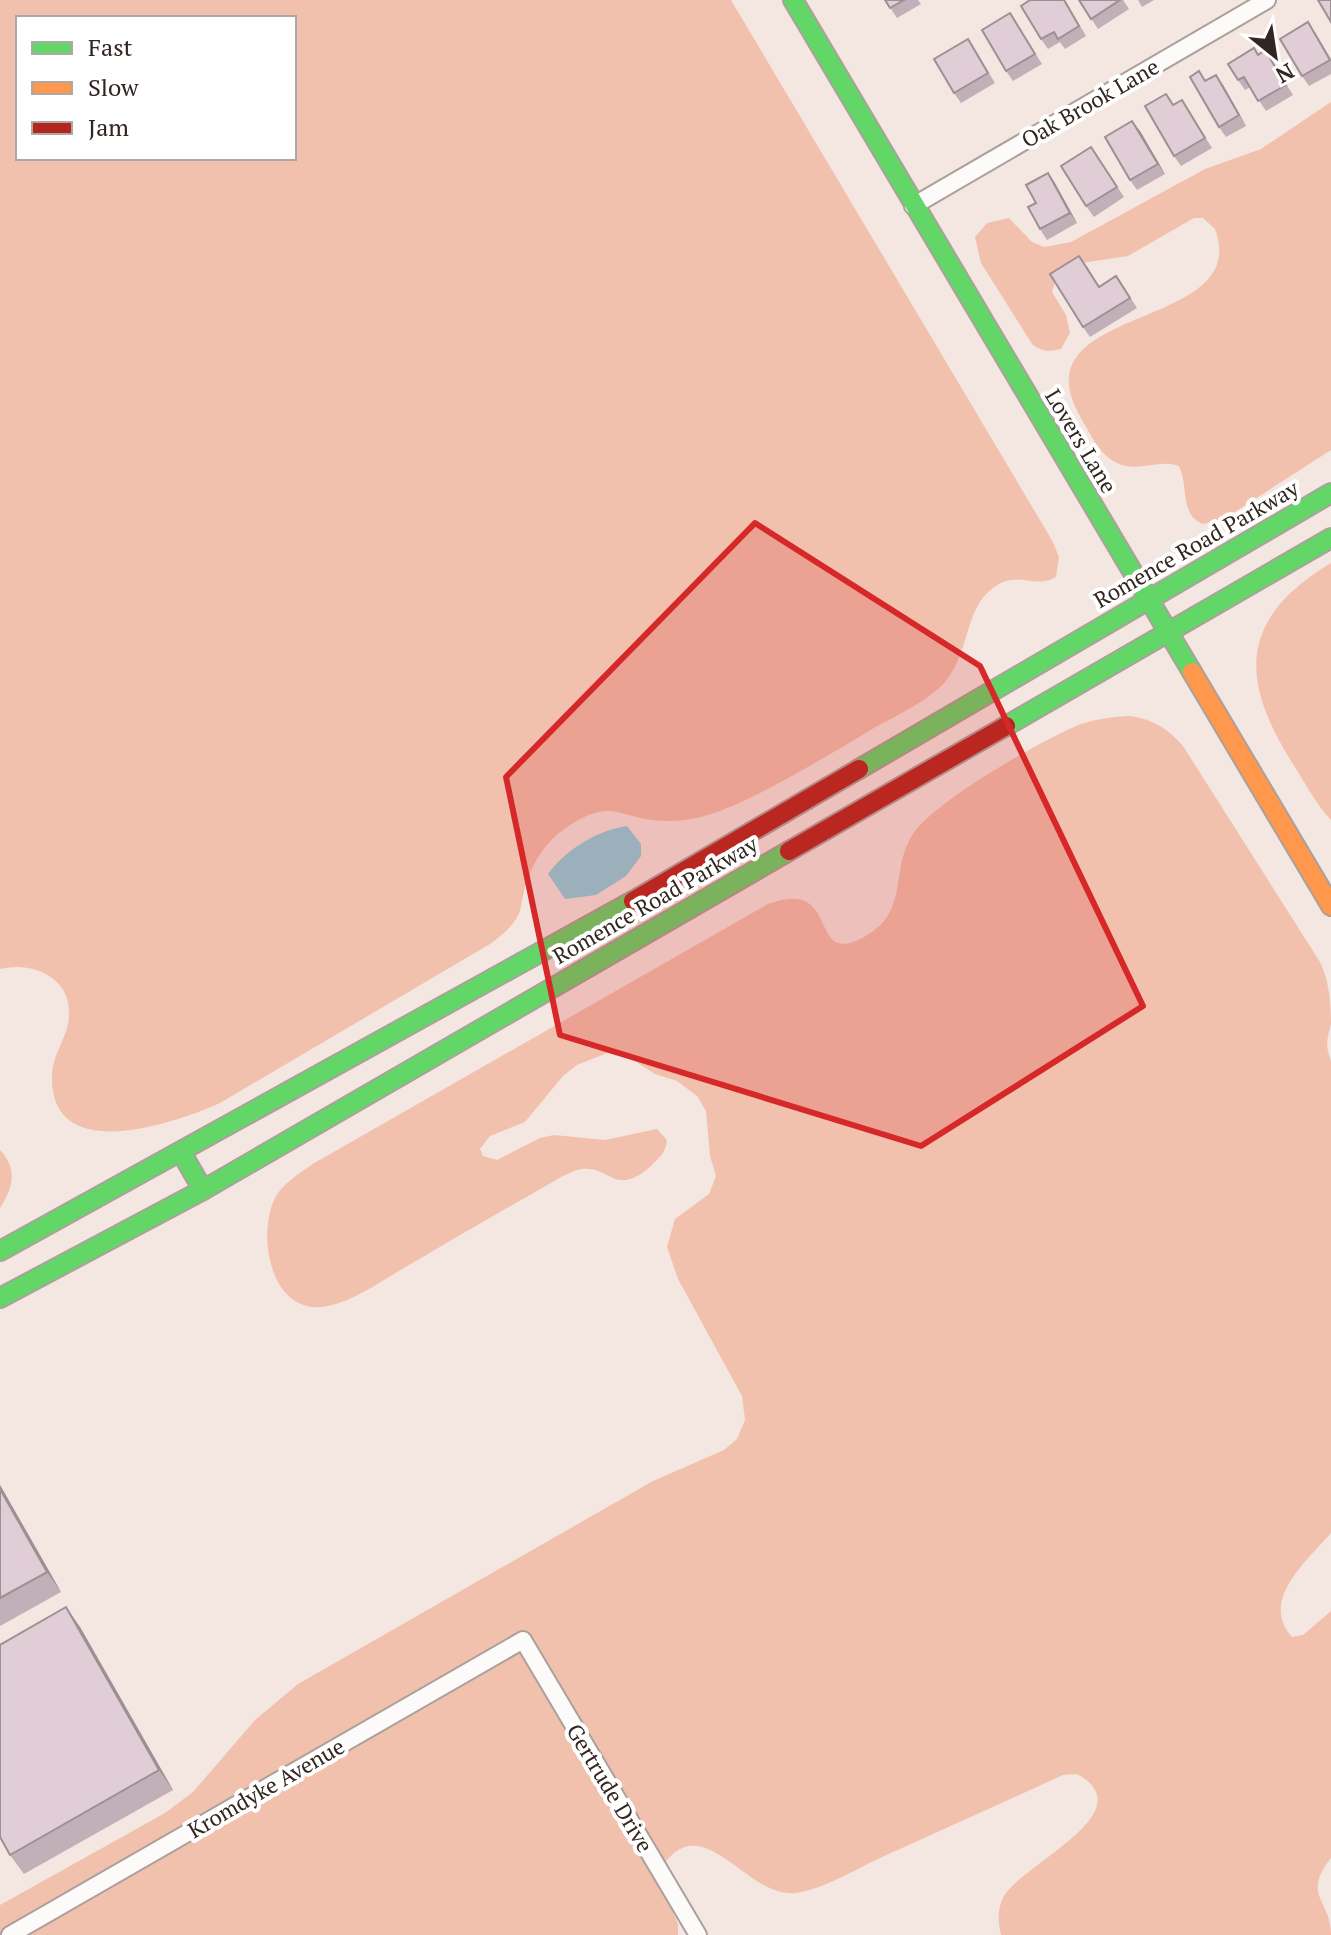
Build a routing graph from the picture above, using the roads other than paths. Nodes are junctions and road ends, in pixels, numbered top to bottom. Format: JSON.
{"nodes":[{"id":1,"x":793,"y":0,"type":"edge"},
{"id":2,"x":1267,"y":0,"type":"edge"},
{"id":3,"x":913,"y":206,"type":"junction"},
{"id":4,"x":1331,"y":493,"type":"edge"},
{"id":5,"x":1331,"y":538,"type":"edge"},
{"id":6,"x":1148,"y":599,"type":"junction"},
{"id":7,"x":1167,"y":631,"type":"junction"},
{"id":8,"x":1331,"y":906,"type":"edge"},
{"id":9,"x":181,"y":1152,"type":"junction"},
{"id":10,"x":203,"y":1190,"type":"junction"},
{"id":11,"x":0,"y":1251,"type":"edge"},
{"id":12,"x":0,"y":1298,"type":"edge"},
{"id":13,"x":523,"y":1640,"type":"joint"},
{"id":14,"x":10,"y":1935,"type":"edge"},
{"id":15,"x":698,"y":1935,"type":"edge"}],
"edges":[{"from":1,"to":3,"type":"street","name":"Lovers Lane"},
{"from":2,"to":3,"type":"street","name":"Oak Brook Lane"},
{"from":3,"to":6,"type":"street","name":"Lovers Lane"},
{"from":4,"to":6,"type":"street","name":"Romence Road Parkway"},
{"from":5,"to":7,"type":"street","name":"Romence Road Parkway"},
{"from":6,"to":7,"type":"street","name":"Lovers Lane"},
{"from":6,"to":9,"type":"street","name":"Romence Road Parkway"},
{"from":7,"to":8,"type":"street","name":"Lovers Lane"},
{"from":7,"to":10,"type":"street","name":"Romence Road Parkway"},
{"from":9,"to":10,"type":"street"},
{"from":9,"to":11,"type":"street","name":"Romence Road Parkway"},
{"from":10,"to":12,"type":"street","name":"Romence Road Parkway"},
{"from":13,"to":14,"type":"street","name":"Kromdyke Avenue"},
{"from":13,"to":15,"type":"street","name":"Gertrude Drive"}]}
